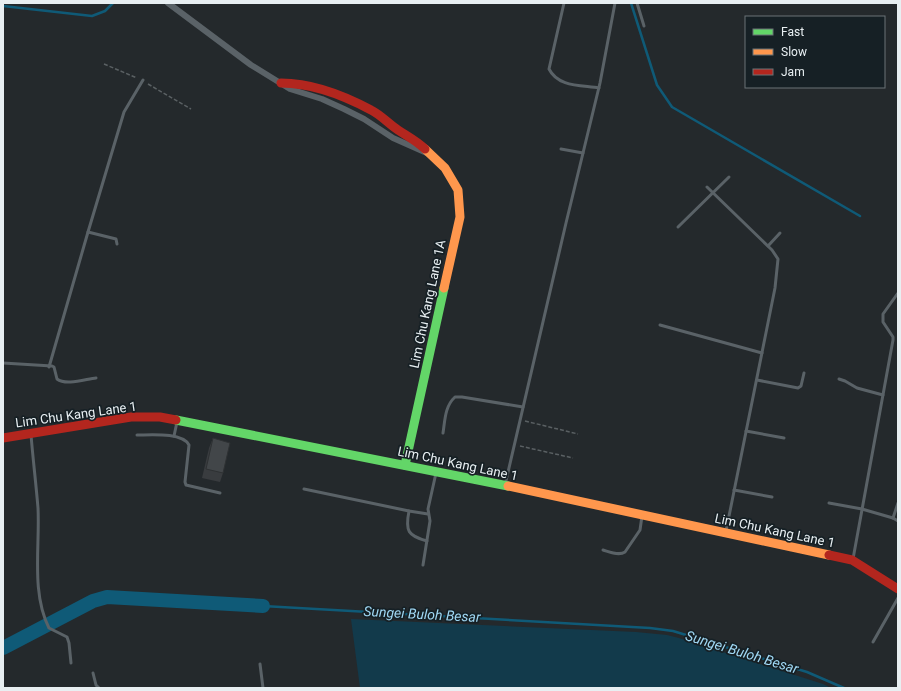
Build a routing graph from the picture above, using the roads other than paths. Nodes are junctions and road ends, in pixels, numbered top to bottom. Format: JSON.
{"nodes":[{"id":1,"x":168,"y":3,"type":"edge"},
{"id":2,"x":564,"y":3,"type":"edge"},
{"id":3,"x":615,"y":3,"type":"edge"},
{"id":4,"x":637,"y":3,"type":"edge"},
{"id":5,"x":644,"y":26,"type":"dead end"},
{"id":6,"x":142,"y":80,"type":"road end"},
{"id":7,"x":281,"y":83,"type":"joint"},
{"id":8,"x":599,"y":88,"type":"junction"},
{"id":9,"x":561,"y":148,"type":"dead end"},
{"id":10,"x":583,"y":153,"type":"junction"},
{"id":11,"x":729,"y":177,"type":"dead end"},
{"id":12,"x":707,"y":187,"type":"dead end"},
{"id":13,"x":713,"y":192,"type":"junction"},
{"id":14,"x":678,"y":227,"type":"dead end"},
{"id":15,"x":88,"y":232,"type":"junction"},
{"id":16,"x":780,"y":233,"type":"dead end"},
{"id":17,"x":116,"y":244,"type":"dead end"},
{"id":18,"x":768,"y":246,"type":"junction"},
{"id":19,"x":898,"y":293,"type":"edge"},
{"id":20,"x":660,"y":325,"type":"dead end"},
{"id":21,"x":762,"y":353,"type":"junction"},
{"id":22,"x":3,"y":363,"type":"edge"},
{"id":23,"x":49,"y":367,"type":"junction"},
{"id":24,"x":804,"y":373,"type":"dead end"},
{"id":25,"x":96,"y":378,"type":"dead end"},
{"id":26,"x":839,"y":379,"type":"dead end"},
{"id":27,"x":757,"y":380,"type":"junction"},
{"id":28,"x":883,"y":395,"type":"junction"},
{"id":29,"x":523,"y":407,"type":"junction"},
{"id":30,"x":177,"y":420,"type":"junction"},
{"id":31,"x":746,"y":431,"type":"junction"},
{"id":32,"x":31,"y":433,"type":"junction"},
{"id":33,"x":443,"y":433,"type":"dead end"},
{"id":34,"x":137,"y":435,"type":"dead end"},
{"id":35,"x":174,"y":436,"type":"junction"},
{"id":36,"x":3,"y":438,"type":"edge"},
{"id":37,"x":784,"y":438,"type":"dead end"},
{"id":38,"x":406,"y":465,"type":"junction"},
{"id":39,"x":436,"y":471,"type":"junction"},
{"id":40,"x":504,"y":485,"type":"junction"},
{"id":41,"x":304,"y":489,"type":"dead end"},
{"id":42,"x":734,"y":490,"type":"junction"},
{"id":43,"x":220,"y":493,"type":"dead end"},
{"id":44,"x":772,"y":497,"type":"dead end"},
{"id":45,"x":829,"y":503,"type":"dead end"},
{"id":46,"x":898,"y":503,"type":"edge"},
{"id":47,"x":862,"y":509,"type":"junction"},
{"id":48,"x":409,"y":511,"type":"junction"},
{"id":49,"x":428,"y":514,"type":"junction"},
{"id":50,"x":642,"y":515,"type":"junction"},
{"id":51,"x":894,"y":518,"type":"junction"},
{"id":52,"x":898,"y":521,"type":"edge"},
{"id":53,"x":726,"y":533,"type":"junction"},
{"id":54,"x":427,"y":541,"type":"junction"},
{"id":55,"x":603,"y":550,"type":"dead end"},
{"id":56,"x":852,"y":560,"type":"junction"},
{"id":57,"x":424,"y":565,"type":"dead end"},
{"id":58,"x":898,"y":589,"type":"edge"},
{"id":59,"x":898,"y":598,"type":"edge"},
{"id":60,"x":873,"y":642,"type":"dead end"},
{"id":61,"x":71,"y":663,"type":"dead end"},
{"id":62,"x":260,"y":664,"type":"dead end"},
{"id":63,"x":93,"y":673,"type":"dead end"},
{"id":64,"x":99,"y":688,"type":"edge"},
{"id":65,"x":263,"y":688,"type":"edge"}],
"edges":[{"from":1,"to":7,"type":"street","name":"Lim Chu Kang Lane 1A"},
{"from":2,"to":8,"type":"lane"},
{"from":3,"to":8,"type":"lane"},
{"from":4,"to":5,"type":"lane"},
{"from":6,"to":15,"type":"lane"},
{"from":7,"to":38,"type":"street","name":"Lim Chu Kang Lane 1A"},
{"from":8,"to":10,"type":"lane"},
{"from":9,"to":10,"type":"lane"},
{"from":10,"to":29,"type":"lane"},
{"from":11,"to":13,"type":"lane"},
{"from":12,"to":13,"type":"lane"},
{"from":13,"to":14,"type":"lane"},
{"from":13,"to":18,"type":"lane"},
{"from":15,"to":17,"type":"lane"},
{"from":15,"to":23,"type":"lane"},
{"from":16,"to":18,"type":"lane"},
{"from":18,"to":21,"type":"lane"},
{"from":19,"to":28,"type":"lane"},
{"from":20,"to":21,"type":"lane"},
{"from":21,"to":27,"type":"lane"},
{"from":22,"to":23,"type":"lane"},
{"from":23,"to":25,"type":"lane"},
{"from":24,"to":27,"type":"lane"},
{"from":26,"to":28,"type":"lane"},
{"from":27,"to":31,"type":"lane"},
{"from":28,"to":47,"type":"lane"},
{"from":29,"to":33,"type":"lane"},
{"from":29,"to":40,"type":"lane"},
{"from":30,"to":32,"type":"street","name":"Lim Chu Kang Lane 1"},
{"from":30,"to":35,"type":"lane"},
{"from":30,"to":38,"type":"street","name":"Lim Chu Kang Lane 1"},
{"from":31,"to":37,"type":"lane"},
{"from":31,"to":42,"type":"lane"},
{"from":32,"to":36,"type":"street","name":"Lim Chu Kang Lane 1"},
{"from":32,"to":61,"type":"lane"},
{"from":34,"to":35,"type":"lane"},
{"from":35,"to":43,"type":"lane"},
{"from":38,"to":39,"type":"street","name":"Lim Chu Kang Lane 1"},
{"from":39,"to":40,"type":"street","name":"Lim Chu Kang Lane 1"},
{"from":39,"to":49,"type":"lane"},
{"from":40,"to":50,"type":"street","name":"Lim Chu Kang Lane 1"},
{"from":41,"to":48,"type":"lane"},
{"from":42,"to":44,"type":"lane"},
{"from":42,"to":53,"type":"lane"},
{"from":45,"to":47,"type":"lane"},
{"from":46,"to":51,"type":"lane"},
{"from":47,"to":51,"type":"lane"},
{"from":47,"to":56,"type":"lane"},
{"from":48,"to":49,"type":"lane"},
{"from":48,"to":54,"type":"lane"},
{"from":49,"to":54,"type":"lane"},
{"from":50,"to":53,"type":"street","name":"Lim Chu Kang Lane 1"},
{"from":50,"to":55,"type":"lane"},
{"from":51,"to":52,"type":"lane"},
{"from":53,"to":56,"type":"street","name":"Lim Chu Kang Lane 1"},
{"from":54,"to":57,"type":"lane"},
{"from":56,"to":58,"type":"street","name":"Lim Chu Kang Lane 1"},
{"from":59,"to":60,"type":"lane"},
{"from":62,"to":65,"type":"lane"},
{"from":63,"to":64,"type":"lane"}]}
